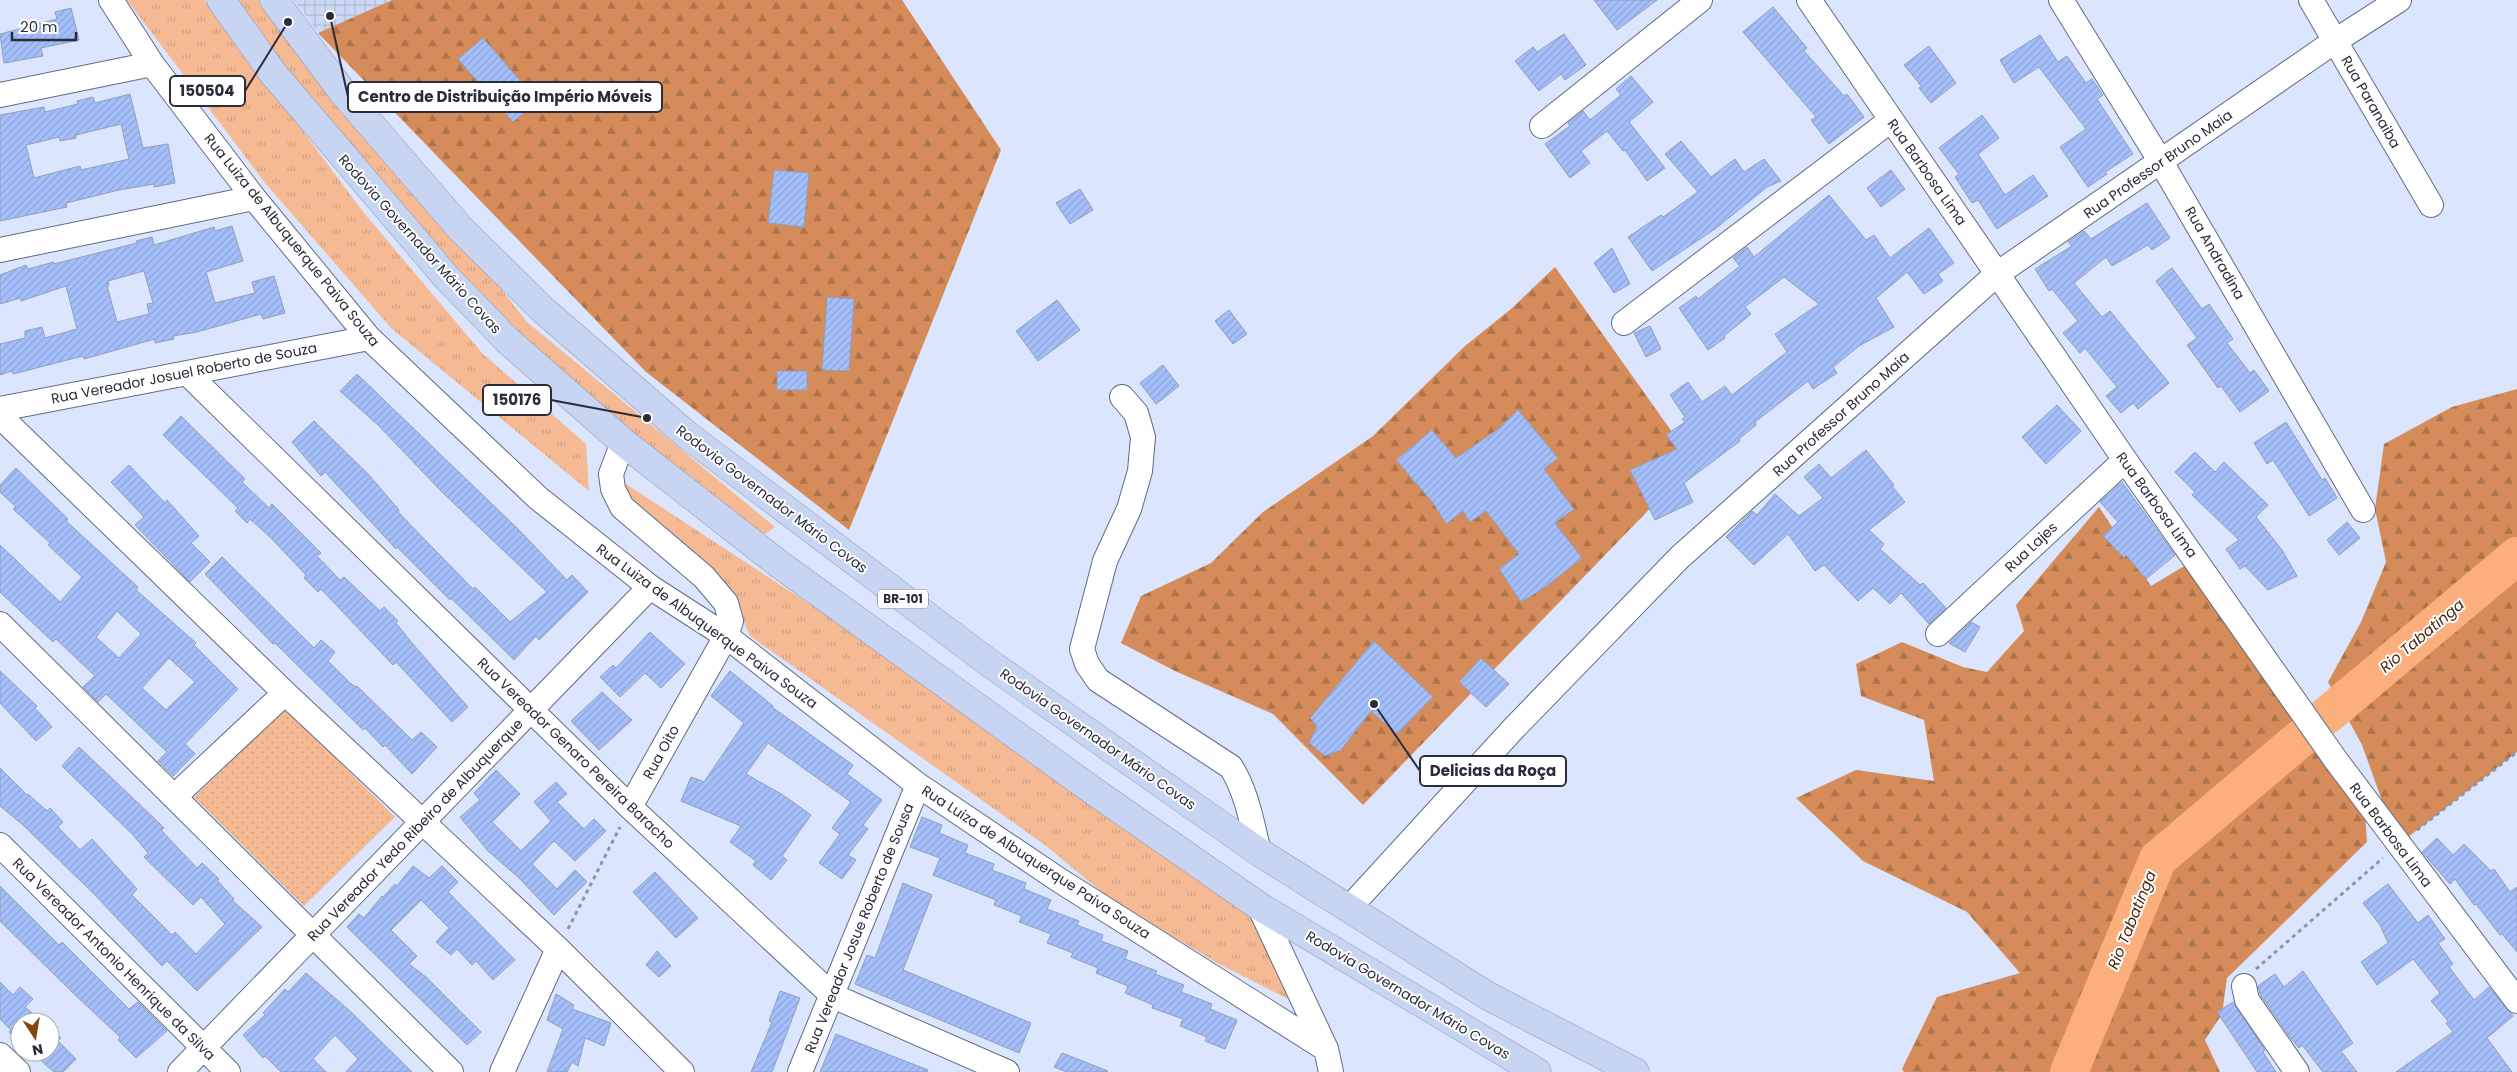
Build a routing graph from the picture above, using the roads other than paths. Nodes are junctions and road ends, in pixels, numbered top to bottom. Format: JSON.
{"nodes":[{"id":1,"x":111,"y":0,"type":"edge"},
{"id":2,"x":221,"y":0,"type":"edge"},
{"id":3,"x":274,"y":0,"type":"edge"},
{"id":4,"x":1700,"y":0,"type":"edge"},
{"id":5,"x":1809,"y":0,"type":"edge"},
{"id":6,"x":2061,"y":0,"type":"edge"},
{"id":7,"x":2311,"y":0,"type":"edge"},
{"id":8,"x":2399,"y":0,"type":"edge"},
{"id":9,"x":2335,"y":40,"type":"junction"},
{"id":10,"x":152,"y":64,"type":"junction"},
{"id":11,"x":0,"y":95,"type":"edge"},
{"id":12,"x":1891,"y":120,"type":"junction"},
{"id":13,"x":1542,"y":126,"type":"dead end"},
{"id":14,"x":2162,"y":162,"type":"junction"},
{"id":15,"x":254,"y":198,"type":"junction"},
{"id":16,"x":2431,"y":204,"type":"dead end"},
{"id":17,"x":0,"y":250,"type":"edge"},
{"id":18,"x":1997,"y":274,"type":"junction"},
{"id":19,"x":1624,"y":323,"type":"dead end"},
{"id":20,"x":368,"y":338,"type":"junction"},
{"id":21,"x":187,"y":373,"type":"junction"},
{"id":22,"x":1122,"y":397,"type":"dead end"},
{"id":23,"x":0,"y":409,"type":"edge"},
{"id":24,"x":0,"y":416,"type":"edge"},
{"id":25,"x":624,"y":442,"type":"junction"},
{"id":26,"x":2125,"y":460,"type":"junction"},
{"id":27,"x":2363,"y":510,"type":"dead end"},
{"id":28,"x":650,"y":587,"type":"junction"},
{"id":29,"x":0,"y":624,"type":"edge"},
{"id":30,"x":1938,"y":634,"type":"dead end"},
{"id":31,"x":726,"y":636,"type":"junction"},
{"id":32,"x":285,"y":693,"type":"junction"},
{"id":33,"x":532,"y":710,"type":"junction"},
{"id":34,"x":918,"y":784,"type":"junction"},
{"id":35,"x":174,"y":797,"type":"junction"},
{"id":36,"x":630,"y":806,"type":"junction"},
{"id":37,"x":422,"y":822,"type":"junction"},
{"id":38,"x":0,"y":845,"type":"edge"},
{"id":39,"x":1259,"y":852,"type":"junction"},
{"id":40,"x":1259,"y":906,"type":"junction"},
{"id":41,"x":1350,"y":907,"type":"junction"},
{"id":42,"x":313,"y":936,"type":"junction"},
{"id":43,"x":558,"y":949,"type":"junction"},
{"id":44,"x":2244,"y":986,"type":"road end"},
{"id":45,"x":832,"y":996,"type":"junction"},
{"id":46,"x":2517,"y":1001,"type":"edge"},
{"id":47,"x":203,"y":1047,"type":"junction"},
{"id":48,"x":1326,"y":1049,"type":"junction"},
{"id":49,"x":0,"y":1055,"type":"edge"},
{"id":50,"x":18,"y":1072,"type":"edge"},
{"id":51,"x":180,"y":1072,"type":"edge"},
{"id":52,"x":228,"y":1072,"type":"edge"},
{"id":53,"x":451,"y":1072,"type":"edge"},
{"id":54,"x":502,"y":1072,"type":"edge"},
{"id":55,"x":682,"y":1072,"type":"edge"},
{"id":56,"x":800,"y":1072,"type":"edge"},
{"id":57,"x":1007,"y":1072,"type":"edge"},
{"id":58,"x":1331,"y":1072,"type":"edge"},
{"id":59,"x":1537,"y":1072,"type":"edge"},
{"id":60,"x":1635,"y":1072,"type":"edge"},
{"id":61,"x":2296,"y":1072,"type":"edge"}],
"edges":[{"from":1,"to":10,"type":"street","name":"Rua Luiza de Albuquerque Paiva Souza"},
{"from":2,"to":25,"type":"highway","name":"Rodovia Governador Mário Covas"},
{"from":3,"to":39,"type":"highway","name":"Rodovia Governador Mário Covas","number":"BR-101"},
{"from":4,"to":13,"type":"street"},
{"from":5,"to":12,"type":"street","name":"Rua Barbosa Lima"},
{"from":6,"to":14,"type":"street","name":"Rua Andradina"},
{"from":7,"to":9,"type":"street","name":"Rua Paranaiba"},
{"from":8,"to":9,"type":"street","name":"Rua Professor Bruno Maia"},
{"from":9,"to":14,"type":"street","name":"Rua Professor Bruno Maia"},
{"from":9,"to":16,"type":"street","name":"Rua Paranaiba"},
{"from":10,"to":11,"type":"street"},
{"from":10,"to":15,"type":"street","name":"Rua Luiza de Albuquerque Paiva Souza"},
{"from":12,"to":18,"type":"street","name":"Rua Barbosa Lima"},
{"from":12,"to":19,"type":"street"},
{"from":14,"to":18,"type":"street","name":"Rua Professor Bruno Maia"},
{"from":14,"to":27,"type":"street","name":"Rua Andradina"},
{"from":15,"to":17,"type":"street"},
{"from":15,"to":20,"type":"street","name":"Rua Luiza de Albuquerque Paiva Souza"},
{"from":18,"to":26,"type":"street","name":"Rua Barbosa Lima"},
{"from":18,"to":41,"type":"street","name":"Rua Professor Bruno Maia"},
{"from":20,"to":21,"type":"street","name":"Rua Vereador Josuel Roberto de Souza"},
{"from":20,"to":28,"type":"street","name":"Rua Luiza de Albuquerque Paiva Souza"},
{"from":21,"to":23,"type":"street","name":"Rua Vereador Josuel Roberto de Souza"},
{"from":21,"to":33,"type":"street","name":"Rua Vereador Genaro Pereira Baracho"},
{"from":22,"to":39,"type":"street"},
{"from":24,"to":32,"type":"street"},
{"from":25,"to":31,"type":"street"},
{"from":25,"to":40,"type":"highway","name":"Rodovia Governador Mário Covas"},
{"from":26,"to":30,"type":"street","name":"Rua Lajes"},
{"from":26,"to":46,"type":"street","name":"Rua Barbosa Lima"},
{"from":28,"to":31,"type":"street","name":"Rua Luiza de Albuquerque Paiva Souza"},
{"from":28,"to":33,"type":"street","name":"Rua Vereador Yedo Ribeiro de Albuquerque"},
{"from":29,"to":35,"type":"street"},
{"from":31,"to":34,"type":"street","name":"Rua Luiza de Albuquerque Paiva Souza"},
{"from":31,"to":36,"type":"street","name":"Rua Oito"},
{"from":32,"to":35,"type":"street"},
{"from":32,"to":37,"type":"street"},
{"from":33,"to":36,"type":"street","name":"Rua Vereador Genaro Pereira Baracho"},
{"from":33,"to":37,"type":"street","name":"Rua Vereador Yedo Ribeiro de Albuquerque"},
{"from":34,"to":45,"type":"street","name":"Rua Vereador Josue Roberto de Sousa"},
{"from":34,"to":48,"type":"street","name":"Rua Luiza de Albuquerque Paiva Souza"},
{"from":35,"to":42,"type":"street"},
{"from":36,"to":45,"type":"street","name":"Rua Vereador Genaro Pereira Baracho"},
{"from":37,"to":42,"type":"street","name":"Rua Vereador Yedo Ribeiro de Albuquerque"},
{"from":37,"to":43,"type":"street"},
{"from":38,"to":47,"type":"street","name":"Rua Vereador Antonio Henrique da Silva"},
{"from":39,"to":41,"type":"highway","name":"Rodovia Governador Mário Covas","number":"BR-101"},
{"from":40,"to":48,"type":"street"},
{"from":40,"to":59,"type":"highway","name":"Rodovia Governador Mário Covas"},
{"from":41,"to":60,"type":"highway","name":"Rodovia Governador Mário Covas","number":"BR-101"},
{"from":42,"to":47,"type":"street","name":"Rua Vereador Yedo Ribeiro de Albuquerque"},
{"from":42,"to":53,"type":"street"},
{"from":43,"to":54,"type":"street"},
{"from":43,"to":55,"type":"street"},
{"from":44,"to":61,"type":"street"},
{"from":45,"to":56,"type":"street","name":"Rua Vereador Josue Roberto de Sousa"},
{"from":45,"to":57,"type":"street","name":"Rua Vereador Genaro Pereira Baracho"},
{"from":47,"to":51,"type":"street","name":"Rua Vereador Yedo Ribeiro de Albuquerque"},
{"from":47,"to":52,"type":"street","name":"Rua Vereador Antonio Henrique da Silva"},
{"from":48,"to":58,"type":"street"},
{"from":49,"to":50,"type":"street"}]}
